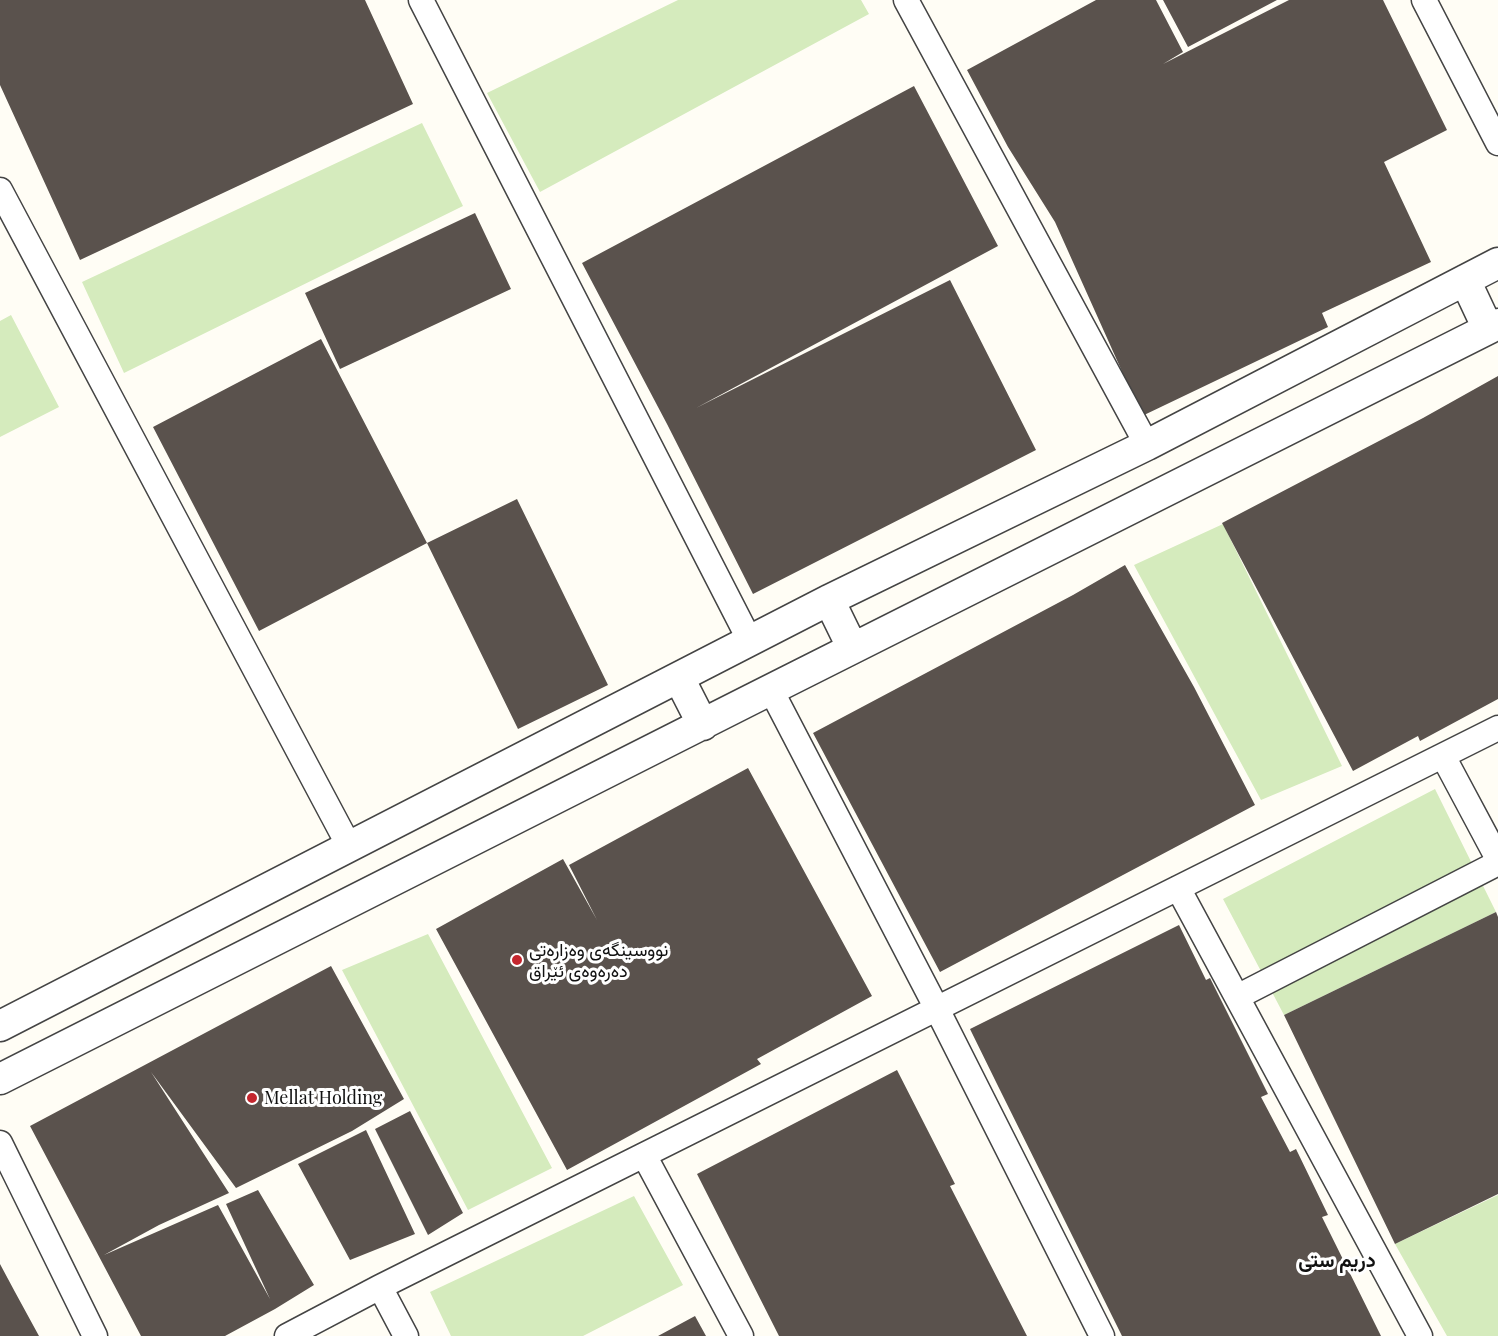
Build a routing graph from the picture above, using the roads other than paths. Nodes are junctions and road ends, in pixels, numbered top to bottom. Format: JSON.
{"nodes":[{"id":1,"x":421,"y":0,"type":"edge"},
{"id":2,"x":906,"y":0,"type":"edge"},
{"id":3,"x":1424,"y":0,"type":"edge"},
{"id":4,"x":1498,"y":144,"type":"edge"},
{"id":5,"x":0,"y":190,"type":"edge"},
{"id":6,"x":1498,"y":263,"type":"edge"},
{"id":7,"x":1465,"y":280,"type":"junction"},
{"id":8,"x":1493,"y":326,"type":"edge"},
{"id":9,"x":1147,"y":445,"type":"junction"},
{"id":10,"x":829,"y":600,"type":"junction"},
{"id":11,"x":750,"y":641,"type":"junction"},
{"id":12,"x":852,"y":647,"type":"junction"},
{"id":13,"x":679,"y":678,"type":"junction"},
{"id":14,"x":771,"y":690,"type":"junction"},
{"id":15,"x":703,"y":725,"type":"junction"},
{"id":16,"x":1498,"y":728,"type":"edge"},
{"id":17,"x":1443,"y":756,"type":"junction"},
{"id":18,"x":349,"y":846,"type":"junction"},
{"id":19,"x":1498,"y":861,"type":"edge"},
{"id":20,"x":1178,"y":888,"type":"junction"},
{"id":21,"x":61,"y":995,"type":"junction"},
{"id":22,"x":1237,"y":997,"type":"junction"},
{"id":23,"x":937,"y":1009,"type":"junction"},
{"id":24,"x":0,"y":1026,"type":"edge"},
{"id":25,"x":81,"y":1038,"type":"junction"},
{"id":26,"x":0,"y":1079,"type":"edge"},
{"id":27,"x":0,"y":1143,"type":"edge"},
{"id":28,"x":644,"y":1155,"type":"junction"},
{"id":29,"x":380,"y":1287,"type":"junction"},
{"id":30,"x":95,"y":1336,"type":"edge"},
{"id":31,"x":287,"y":1336,"type":"edge"},
{"id":32,"x":406,"y":1336,"type":"edge"},
{"id":33,"x":741,"y":1336,"type":"edge"},
{"id":34,"x":1102,"y":1336,"type":"edge"},
{"id":35,"x":1420,"y":1336,"type":"edge"}],
"edges":[{"from":1,"to":11,"type":"street"},
{"from":2,"to":9,"type":"street"},
{"from":3,"to":4,"type":"street"},
{"from":5,"to":18,"type":"street"},
{"from":6,"to":7,"type":"street"},
{"from":7,"to":8,"type":"street"},
{"from":7,"to":9,"type":"street"},
{"from":8,"to":12,"type":"street"},
{"from":9,"to":10,"type":"street"},
{"from":10,"to":11,"type":"street"},
{"from":10,"to":12,"type":"street"},
{"from":11,"to":13,"type":"street"},
{"from":12,"to":14,"type":"street"},
{"from":13,"to":15,"type":"street"},
{"from":13,"to":18,"type":"street"},
{"from":14,"to":15,"type":"street"},
{"from":14,"to":23,"type":"street"},
{"from":15,"to":25,"type":"street"},
{"from":16,"to":17,"type":"street"},
{"from":17,"to":19,"type":"street"},
{"from":17,"to":20,"type":"street"},
{"from":18,"to":21,"type":"street"},
{"from":19,"to":22,"type":"street"},
{"from":20,"to":22,"type":"street"},
{"from":20,"to":23,"type":"street"},
{"from":21,"to":24,"type":"street"},
{"from":21,"to":25,"type":"street"},
{"from":22,"to":35,"type":"street"},
{"from":23,"to":28,"type":"street"},
{"from":23,"to":34,"type":"street"},
{"from":25,"to":26,"type":"street"},
{"from":27,"to":30,"type":"street"},
{"from":28,"to":29,"type":"street"},
{"from":28,"to":33,"type":"street"},
{"from":29,"to":31,"type":"street"},
{"from":29,"to":32,"type":"street"}]}
